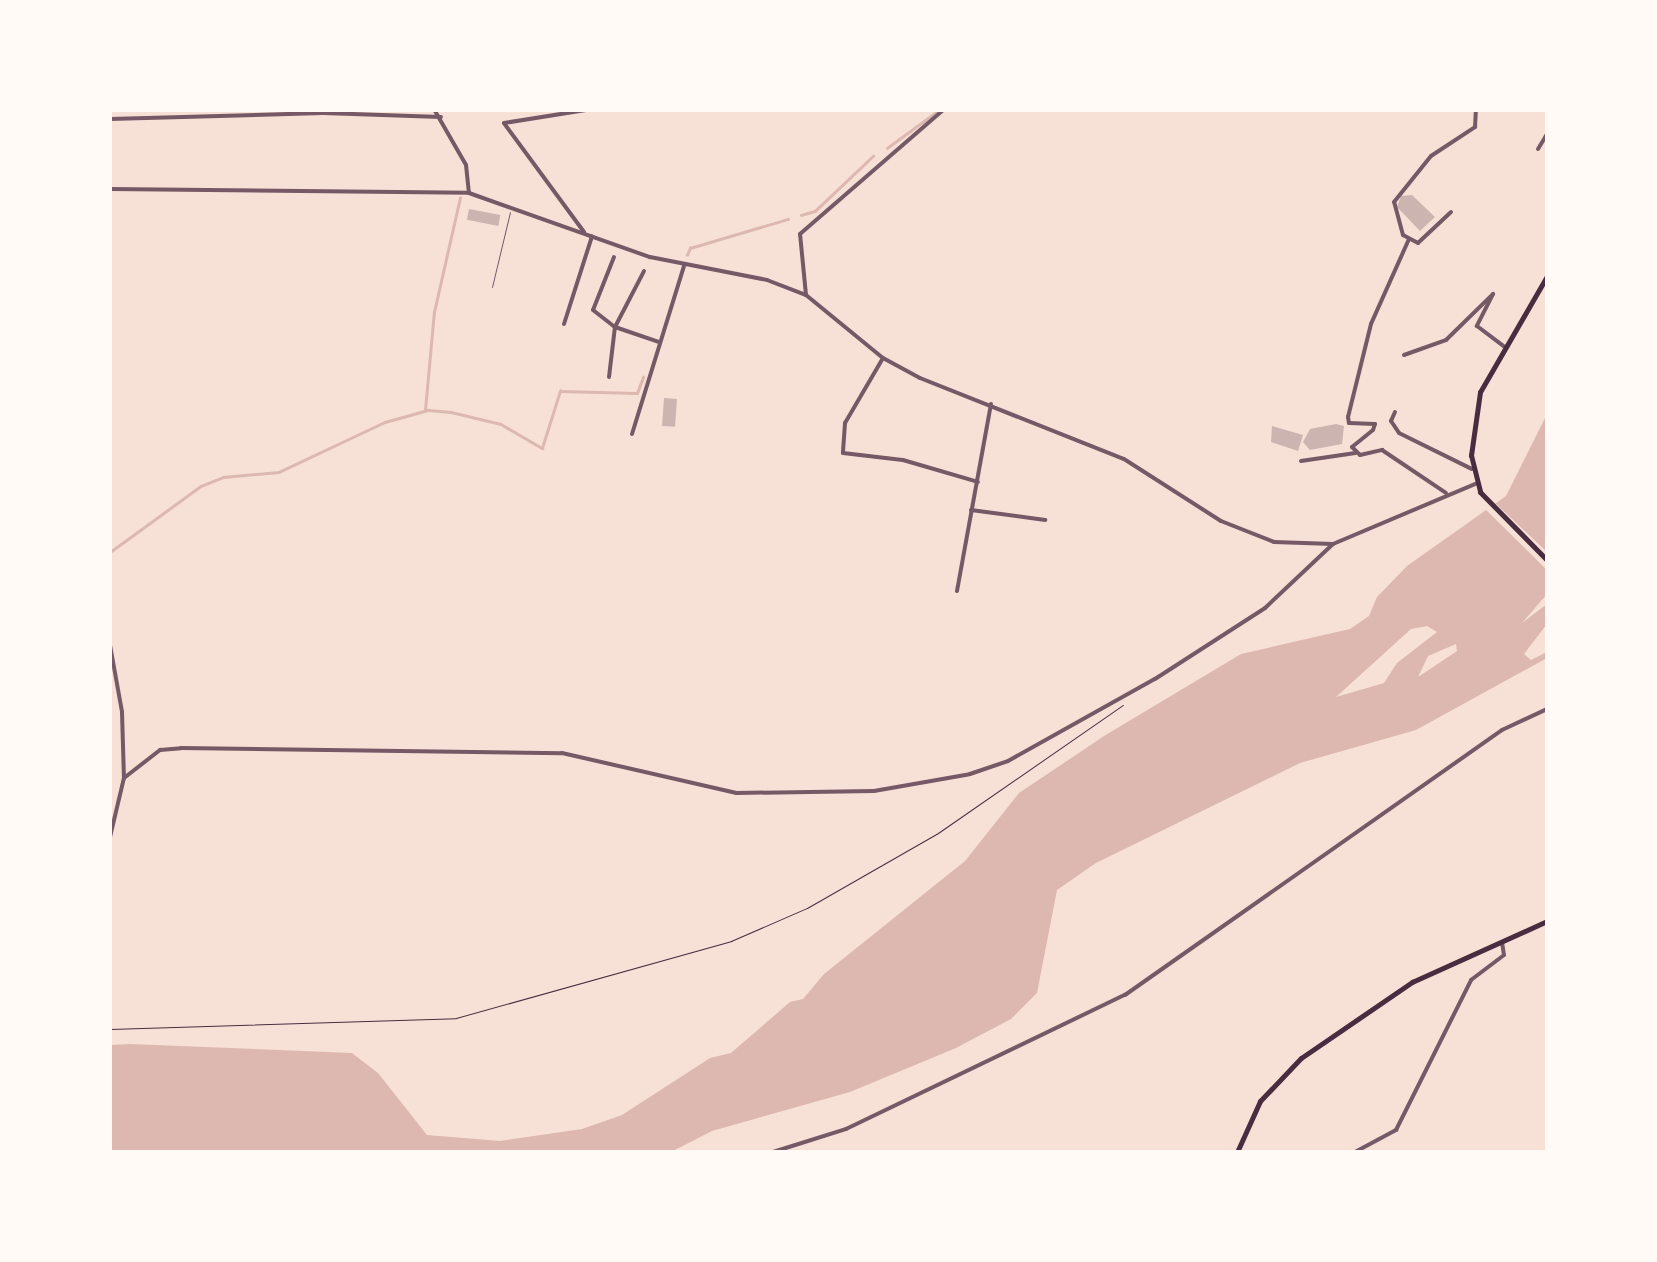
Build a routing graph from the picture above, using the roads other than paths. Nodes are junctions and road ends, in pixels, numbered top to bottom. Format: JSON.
{"nodes":[{"id":1,"x":434,"y":110,"type":"edge"},
{"id":2,"x":586,"y":110,"type":"edge"},
{"id":3,"x":943,"y":110,"type":"edge"},
{"id":4,"x":1476,"y":110,"type":"edge"},
{"id":5,"x":440,"y":118,"type":"junction"},
{"id":6,"x":110,"y":119,"type":"edge"},
{"id":7,"x":1547,"y":134,"type":"edge"},
{"id":8,"x":1538,"y":149,"type":"dead end"},
{"id":9,"x":110,"y":189,"type":"edge"},
{"id":10,"x":469,"y":194,"type":"junction"},
{"id":11,"x":513,"y":204,"type":"junction"},
{"id":12,"x":1451,"y":212,"type":"dead end"},
{"id":13,"x":584,"y":232,"type":"junction"},
{"id":14,"x":592,"y":236,"type":"junction"},
{"id":15,"x":1409,"y":238,"type":"junction"},
{"id":16,"x":614,"y":258,"type":"dead end"},
{"id":17,"x":684,"y":266,"type":"junction"},
{"id":18,"x":644,"y":270,"type":"dead end"},
{"id":19,"x":1547,"y":276,"type":"edge"},
{"id":20,"x":492,"y":287,"type":"dead end"},
{"id":21,"x":806,"y":294,"type":"junction"},
{"id":22,"x":564,"y":324,"type":"dead end"},
{"id":23,"x":616,"y":327,"type":"junction"},
{"id":24,"x":659,"y":342,"type":"junction"},
{"id":25,"x":1505,"y":347,"type":"junction"},
{"id":26,"x":1404,"y":355,"type":"dead end"},
{"id":27,"x":883,"y":358,"type":"junction"},
{"id":28,"x":609,"y":376,"type":"dead end"},
{"id":29,"x":991,"y":404,"type":"junction"},
{"id":30,"x":1396,"y":412,"type":"dead end"},
{"id":31,"x":632,"y":434,"type":"dead end"},
{"id":32,"x":1355,"y":454,"type":"junction"},
{"id":33,"x":1301,"y":461,"type":"dead end"},
{"id":34,"x":1472,"y":469,"type":"junction"},
{"id":35,"x":978,"y":482,"type":"junction"},
{"id":36,"x":1475,"y":484,"type":"junction"},
{"id":37,"x":1446,"y":493,"type":"junction"},
{"id":38,"x":972,"y":510,"type":"junction"},
{"id":39,"x":1045,"y":520,"type":"dead end"},
{"id":40,"x":1333,"y":544,"type":"junction"},
{"id":41,"x":1547,"y":560,"type":"edge"},
{"id":42,"x":956,"y":590,"type":"dead end"},
{"id":43,"x":110,"y":645,"type":"edge"},
{"id":44,"x":1547,"y":709,"type":"edge"},
{"id":45,"x":124,"y":778,"type":"junction"},
{"id":46,"x":110,"y":838,"type":"edge"},
{"id":47,"x":1547,"y":920,"type":"edge"},
{"id":48,"x":1502,"y":942,"type":"junction"},
{"id":49,"x":772,"y":1152,"type":"edge"},
{"id":50,"x":1237,"y":1152,"type":"edge"},
{"id":51,"x":1355,"y":1152,"type":"edge"}],
"edges":[{"from":1,"to":5,"type":"street"},
{"from":2,"to":13,"type":"street"},
{"from":3,"to":21,"type":"street"},
{"from":4,"to":15,"type":"street"},
{"from":5,"to":6,"type":"street"},
{"from":5,"to":10,"type":"street"},
{"from":7,"to":8,"type":"street"},
{"from":9,"to":10,"type":"street"},
{"from":10,"to":11,"type":"street"},
{"from":11,"to":13,"type":"street"},
{"from":11,"to":20,"type":"lane"},
{"from":12,"to":15,"type":"street"},
{"from":13,"to":14,"type":"street"},
{"from":14,"to":17,"type":"street"},
{"from":14,"to":22,"type":"street"},
{"from":15,"to":32,"type":"street"},
{"from":16,"to":23,"type":"street"},
{"from":17,"to":21,"type":"street"},
{"from":17,"to":24,"type":"street"},
{"from":18,"to":23,"type":"street"},
{"from":19,"to":25,"type":"main road"},
{"from":21,"to":27,"type":"street"},
{"from":23,"to":24,"type":"street"},
{"from":23,"to":28,"type":"street"},
{"from":24,"to":31,"type":"street"},
{"from":25,"to":26,"type":"street"},
{"from":25,"to":34,"type":"main road"},
{"from":27,"to":29,"type":"street"},
{"from":27,"to":35,"type":"street"},
{"from":29,"to":35,"type":"street"},
{"from":29,"to":40,"type":"street"},
{"from":30,"to":34,"type":"street"},
{"from":32,"to":33,"type":"street"},
{"from":32,"to":37,"type":"street"},
{"from":34,"to":36,"type":"main road"},
{"from":35,"to":38,"type":"street"},
{"from":36,"to":37,"type":"street"},
{"from":36,"to":41,"type":"main road"},
{"from":37,"to":40,"type":"street"},
{"from":38,"to":39,"type":"street"},
{"from":38,"to":42,"type":"street"},
{"from":40,"to":45,"type":"street"},
{"from":43,"to":45,"type":"street"},
{"from":44,"to":49,"type":"street"},
{"from":45,"to":46,"type":"street"},
{"from":47,"to":48,"type":"main road"},
{"from":48,"to":50,"type":"main road"},
{"from":48,"to":51,"type":"street"}]}
